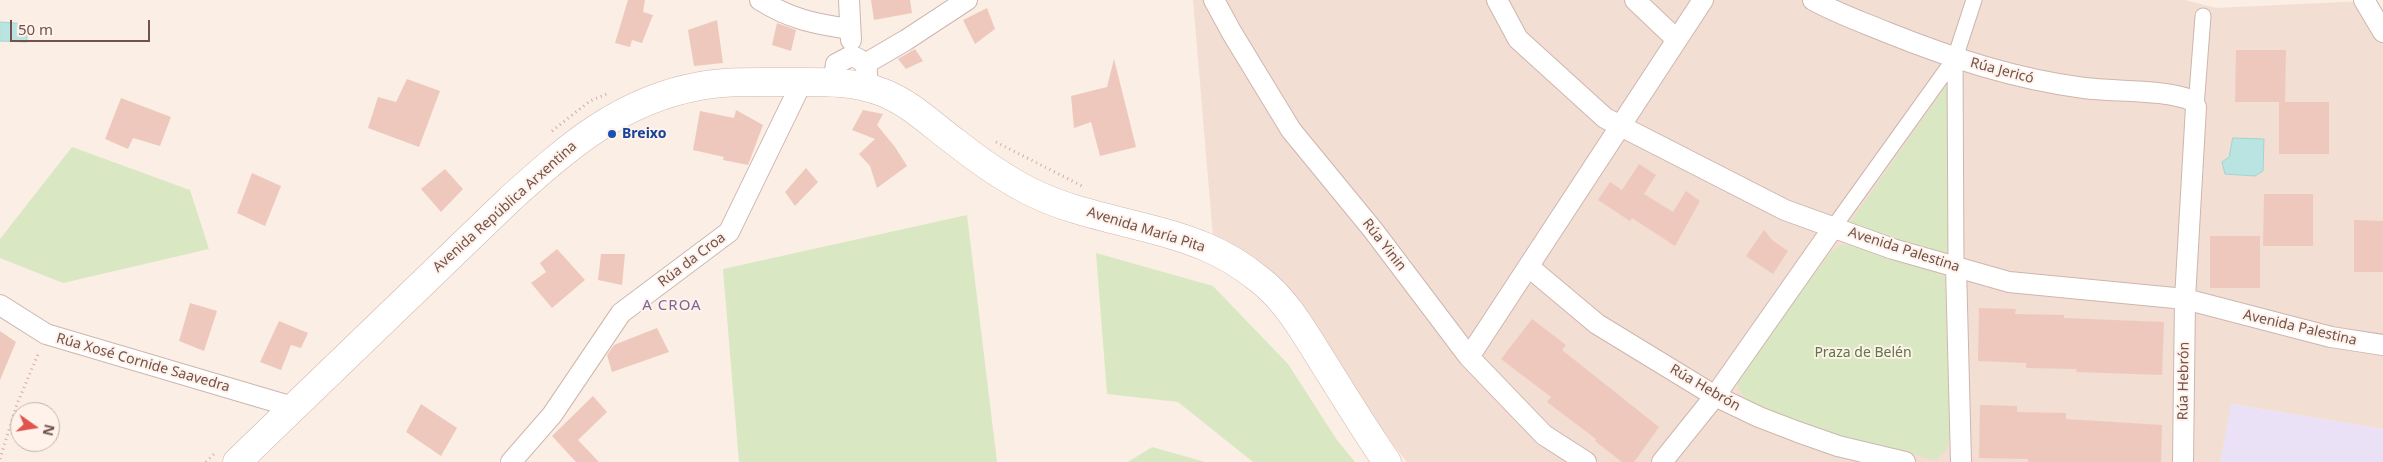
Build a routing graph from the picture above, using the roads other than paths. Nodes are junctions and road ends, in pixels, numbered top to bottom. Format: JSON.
{"nodes":[{"id":1,"x":760,"y":0,"type":"edge"},
{"id":2,"x":849,"y":0,"type":"edge"},
{"id":3,"x":967,"y":0,"type":"edge"},
{"id":4,"x":1214,"y":0,"type":"edge"},
{"id":5,"x":1497,"y":0,"type":"edge"},
{"id":6,"x":1634,"y":0,"type":"edge"},
{"id":7,"x":1703,"y":0,"type":"edge"},
{"id":8,"x":1813,"y":0,"type":"edge"},
{"id":9,"x":1974,"y":0,"type":"edge"},
{"id":10,"x":2364,"y":0,"type":"edge"},
{"id":11,"x":2203,"y":16,"type":"dead end"},
{"id":12,"x":850,"y":29,"type":"junction"},
{"id":13,"x":2383,"y":32,"type":"edge"},
{"id":14,"x":1676,"y":39,"type":"junction"},
{"id":15,"x":1955,"y":58,"type":"junction"},
{"id":16,"x":861,"y":69,"type":"junction"},
{"id":17,"x":802,"y":82,"type":"junction"},
{"id":18,"x":2196,"y":107,"type":"junction"},
{"id":19,"x":1621,"y":126,"type":"junction"},
{"id":20,"x":1833,"y":228,"type":"junction"},
{"id":21,"x":1529,"y":267,"type":"junction"},
{"id":22,"x":1956,"y":267,"type":"junction"},
{"id":23,"x":2185,"y":299,"type":"junction"},
{"id":24,"x":0,"y":304,"type":"edge"},
{"id":25,"x":2383,"y":345,"type":"edge"},
{"id":26,"x":1469,"y":358,"type":"junction"},
{"id":27,"x":1715,"y":396,"type":"junction"},
{"id":28,"x":293,"y":408,"type":"junction"},
{"id":29,"x":237,"y":462,"type":"edge"},
{"id":30,"x":511,"y":462,"type":"edge"},
{"id":31,"x":1387,"y":462,"type":"edge"},
{"id":32,"x":1586,"y":462,"type":"edge"},
{"id":33,"x":1662,"y":462,"type":"edge"},
{"id":34,"x":1905,"y":462,"type":"edge"},
{"id":35,"x":1961,"y":462,"type":"edge"},
{"id":36,"x":2183,"y":462,"type":"edge"}],
"edges":[{"from":1,"to":12,"type":"street"},
{"from":2,"to":12,"type":"street"},
{"from":3,"to":16,"type":"street"},
{"from":4,"to":26,"type":"street","name":"Rúa Yinin"},
{"from":5,"to":19,"type":"street","name":"Avenida Palestina"},
{"from":6,"to":14,"type":"street"},
{"from":7,"to":14,"type":"street"},
{"from":8,"to":15,"type":"street","name":"Rúa Jericó"},
{"from":9,"to":15,"type":"street"},
{"from":10,"to":13,"type":"street"},
{"from":11,"to":18,"type":"street"},
{"from":12,"to":16,"type":"street"},
{"from":14,"to":19,"type":"street"},
{"from":15,"to":18,"type":"street","name":"Rúa Jericó"},
{"from":15,"to":20,"type":"street"},
{"from":15,"to":22,"type":"street"},
{"from":16,"to":17,"type":"main road","name":"Avenida República Arxentina"},
{"from":16,"to":31,"type":"main road","name":"Avenida María Pita"},
{"from":17,"to":28,"type":"main road","name":"Avenida República Arxentina"},
{"from":17,"to":30,"type":"street","name":"Rúa da Croa"},
{"from":18,"to":23,"type":"street"},
{"from":19,"to":20,"type":"street","name":"Avenida Palestina"},
{"from":19,"to":21,"type":"street"},
{"from":20,"to":22,"type":"street","name":"Avenida Palestina"},
{"from":20,"to":27,"type":"street"},
{"from":21,"to":26,"type":"street"},
{"from":21,"to":27,"type":"street","name":"Rúa Hebrón"},
{"from":22,"to":23,"type":"street","name":"Avenida Palestina"},
{"from":22,"to":35,"type":"street"},
{"from":23,"to":25,"type":"street","name":"Avenida Palestina"},
{"from":23,"to":36,"type":"street","name":"Rúa Hebrón"},
{"from":24,"to":28,"type":"street","name":"Rúa Xosé Cornide Saavedra"},
{"from":26,"to":32,"type":"street","name":"Rúa Yinin"},
{"from":27,"to":33,"type":"street"},
{"from":27,"to":34,"type":"street","name":"Rúa Hebrón"},
{"from":28,"to":29,"type":"main road","name":"Avenida República Arxentina"}]}
